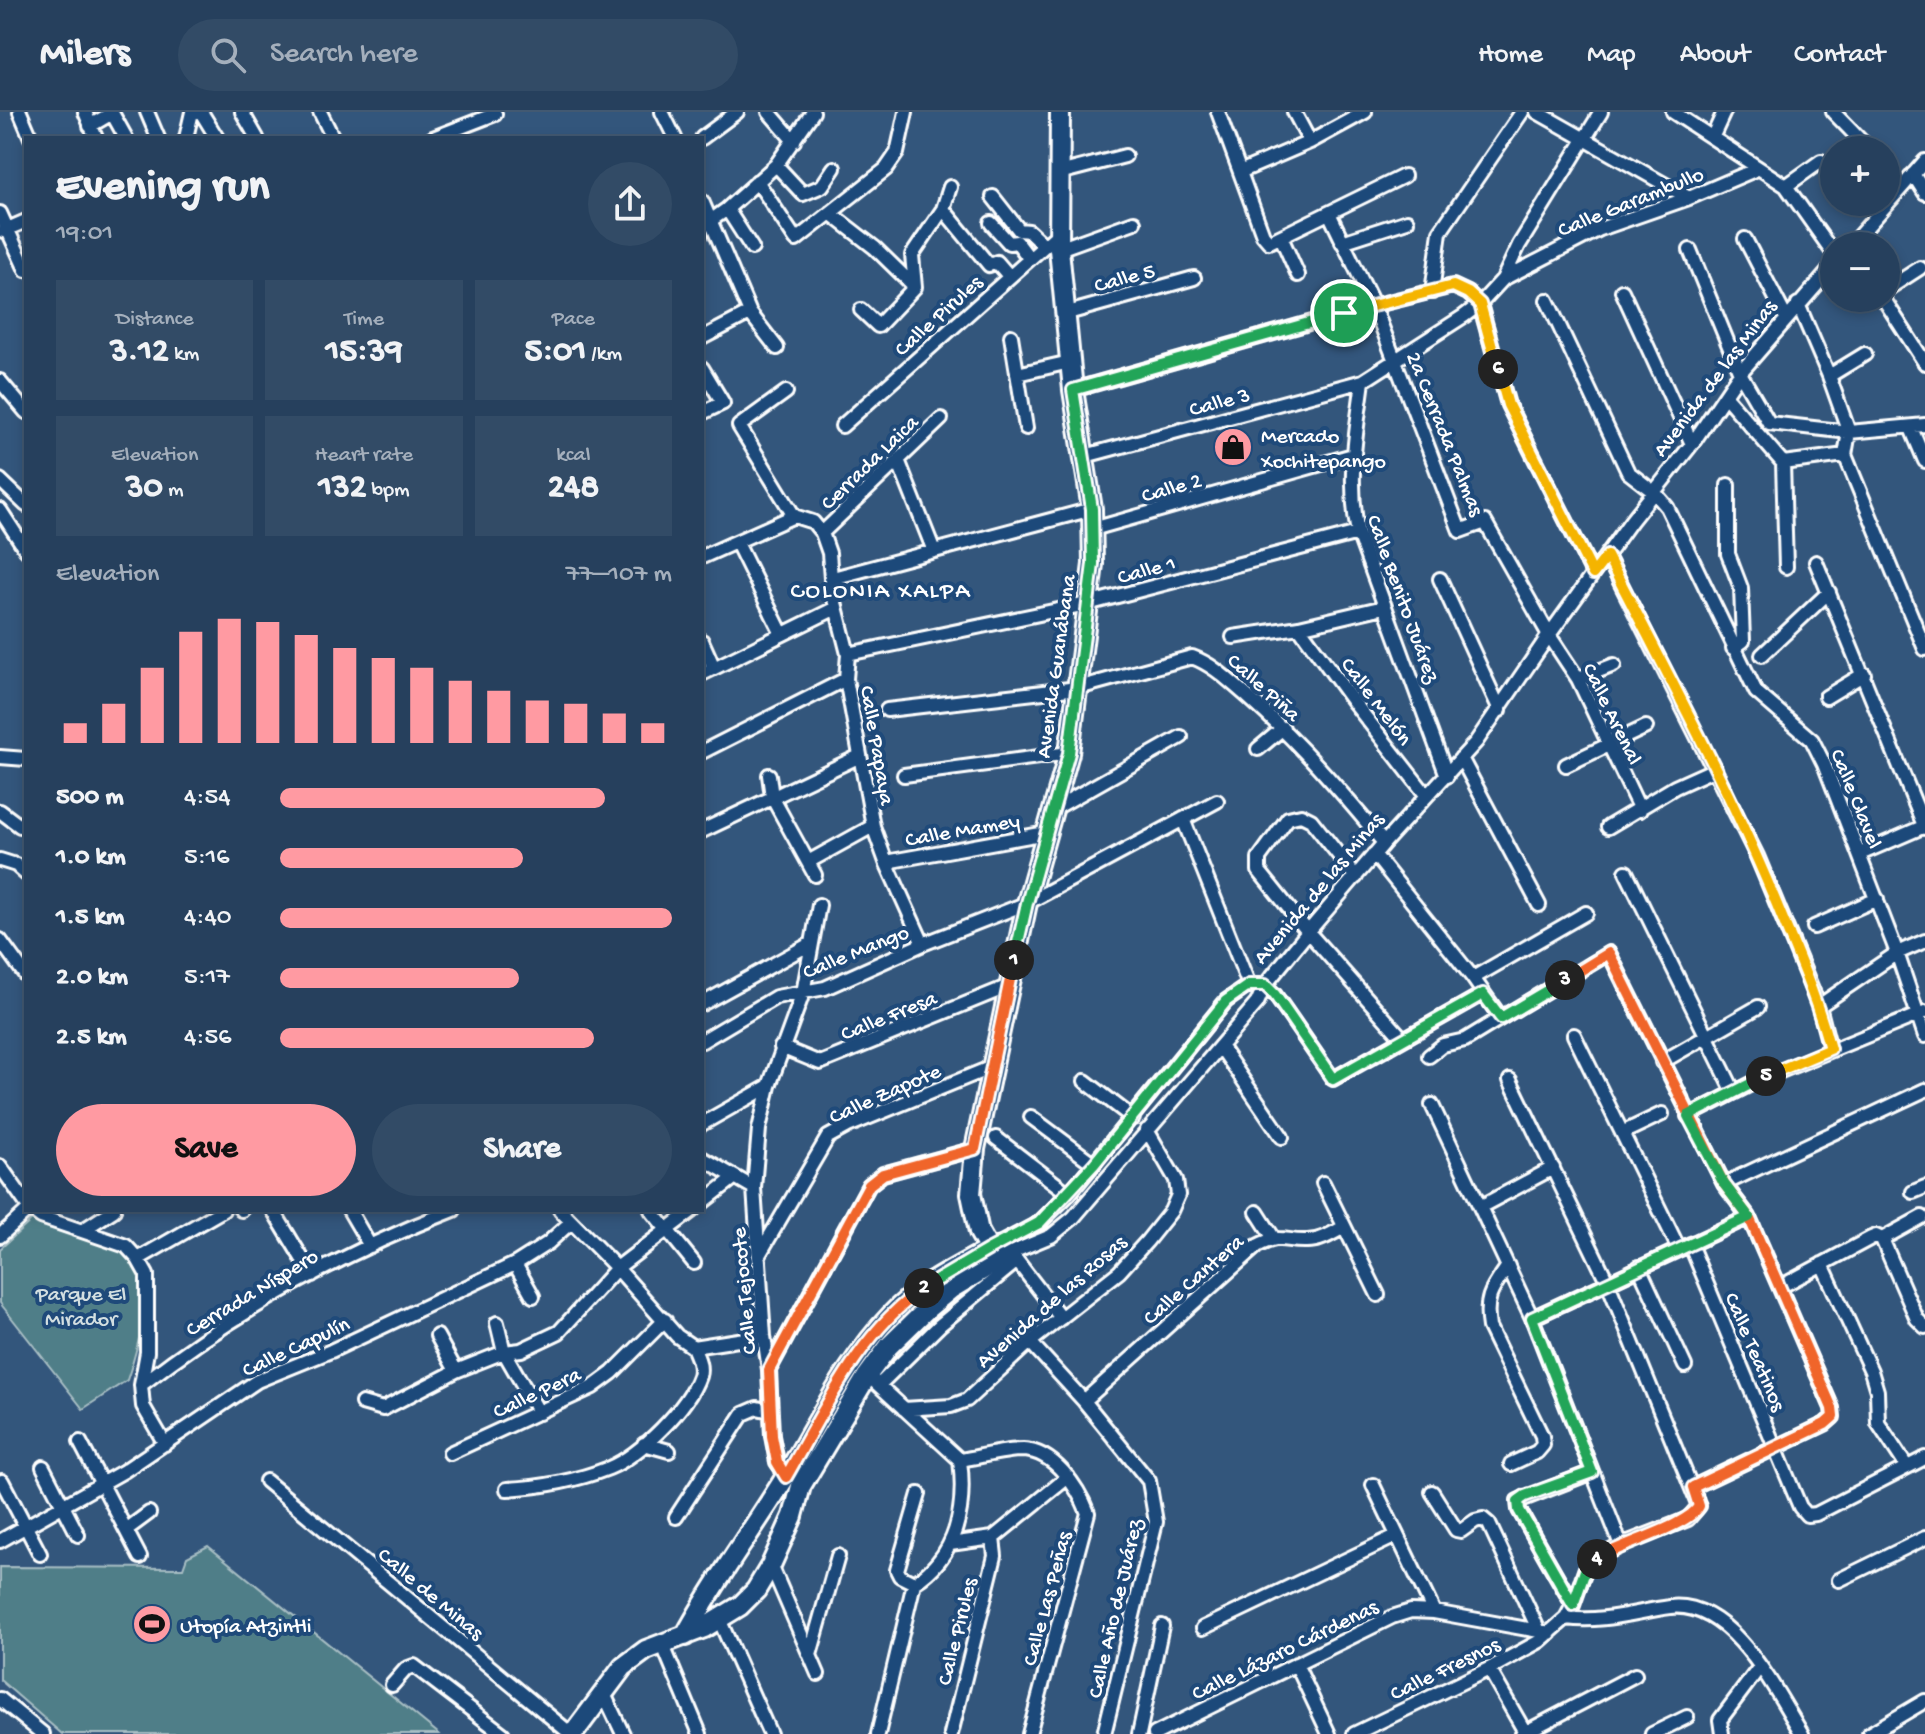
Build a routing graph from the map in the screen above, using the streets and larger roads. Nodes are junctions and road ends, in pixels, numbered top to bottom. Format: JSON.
{"nodes":[{"id":1,"x":20,"y":112,"type":"edge"},
{"id":2,"x":85,"y":112,"type":"edge"},
{"id":3,"x":147,"y":112,"type":"edge"},
{"id":4,"x":192,"y":112,"type":"edge"},
{"id":5,"x":201,"y":112,"type":"edge"},
{"id":6,"x":242,"y":112,"type":"edge"},
{"id":7,"x":320,"y":112,"type":"edge"},
{"id":8,"x":662,"y":112,"type":"edge"},
{"id":9,"x":737,"y":112,"type":"edge"},
{"id":10,"x":769,"y":112,"type":"edge"},
{"id":11,"x":813,"y":112,"type":"edge"},
{"id":12,"x":906,"y":112,"type":"edge"},
{"id":13,"x":1063,"y":112,"type":"edge"},
{"id":14,"x":1218,"y":112,"type":"edge"},
{"id":15,"x":1294,"y":112,"type":"edge"},
{"id":16,"x":1365,"y":112,"type":"edge"},
{"id":17,"x":1522,"y":112,"type":"edge"},
{"id":18,"x":1537,"y":112,"type":"edge"},
{"id":19,"x":1601,"y":112,"type":"edge"},
{"id":20,"x":1673,"y":112,"type":"edge"},
{"id":21,"x":1724,"y":112,"type":"edge"},
{"id":22,"x":1833,"y":112,"type":"edge"},
{"id":23,"x":495,"y":114,"type":"edge"},
{"id":24,"x":93,"y":132,"type":"edge"},
{"id":25,"x":30,"y":136,"type":"edge"},
{"id":26,"x":125,"y":136,"type":"edge"},
{"id":27,"x":157,"y":136,"type":"edge"},
{"id":28,"x":186,"y":136,"type":"edge"},
{"id":29,"x":216,"y":136,"type":"edge"},
{"id":30,"x":256,"y":136,"type":"edge"},
{"id":31,"x":332,"y":136,"type":"edge"},
{"id":32,"x":438,"y":136,"type":"edge"},
{"id":33,"x":674,"y":136,"type":"edge"},
{"id":34,"x":1713,"y":136,"type":"junction"},
{"id":35,"x":1856,"y":136,"type":"edge"},
{"id":36,"x":704,"y":137,"type":"edge"},
{"id":37,"x":1586,"y":138,"type":"junction"},
{"id":38,"x":794,"y":141,"type":"junction"},
{"id":39,"x":1310,"y":142,"type":"junction"},
{"id":40,"x":1125,"y":156,"type":"dead end"},
{"id":41,"x":1925,"y":161,"type":"edge"},
{"id":42,"x":1820,"y":162,"type":"edge"},
{"id":43,"x":776,"y":165,"type":"junction"},
{"id":44,"x":834,"y":168,"type":"dead end"},
{"id":45,"x":1757,"y":169,"type":"junction"},
{"id":46,"x":1242,"y":171,"type":"junction"},
{"id":47,"x":1059,"y":173,"type":"junction"},
{"id":48,"x":1913,"y":174,"type":"junction"},
{"id":49,"x":1404,"y":176,"type":"dead end"},
{"id":50,"x":757,"y":181,"type":"junction"},
{"id":51,"x":1786,"y":186,"type":"junction"},
{"id":52,"x":1901,"y":186,"type":"joint"},
{"id":53,"x":950,"y":187,"type":"dead end"},
{"id":54,"x":1925,"y":193,"type":"edge"},
{"id":55,"x":993,"y":197,"type":"dead end"},
{"id":56,"x":1689,"y":198,"type":"junction"},
{"id":57,"x":727,"y":209,"type":"junction"},
{"id":58,"x":943,"y":209,"type":"junction"},
{"id":59,"x":0,"y":213,"type":"edge"},
{"id":60,"x":830,"y":213,"type":"junction"},
{"id":61,"x":1329,"y":213,"type":"junction"},
{"id":62,"x":1407,"y":221,"type":"dead end"},
{"id":63,"x":24,"y":222,"type":"edge"},
{"id":64,"x":1134,"y":222,"type":"dead end"},
{"id":65,"x":991,"y":223,"type":"dead end"},
{"id":66,"x":706,"y":224,"type":"edge"},
{"id":67,"x":4,"y":231,"type":"edge"},
{"id":68,"x":1864,"y":232,"type":"edge"},
{"id":69,"x":1820,"y":234,"type":"edge"},
{"id":70,"x":1281,"y":237,"type":"junction"},
{"id":71,"x":1745,"y":239,"type":"dead end"},
{"id":72,"x":1054,"y":242,"type":"junction"},
{"id":73,"x":1342,"y":242,"type":"junction"},
{"id":74,"x":752,"y":248,"type":"dead end"},
{"id":75,"x":1690,"y":250,"type":"dead end"},
{"id":76,"x":1029,"y":258,"type":"junction"},
{"id":77,"x":24,"y":266,"type":"edge"},
{"id":78,"x":1920,"y":268,"type":"dead end"},
{"id":79,"x":1298,"y":275,"type":"dead end"},
{"id":80,"x":1009,"y":276,"type":"junction"},
{"id":81,"x":1194,"y":278,"type":"dead end"},
{"id":82,"x":1503,"y":279,"type":"junction"},
{"id":83,"x":1820,"y":280,"type":"edge"},
{"id":84,"x":1900,"y":281,"type":"edge"},
{"id":85,"x":915,"y":287,"type":"junction"},
{"id":86,"x":1622,"y":291,"type":"dead end"},
{"id":87,"x":1432,"y":292,"type":"junction"},
{"id":88,"x":1547,"y":300,"type":"dead end"},
{"id":89,"x":1480,"y":304,"type":"junction"},
{"id":90,"x":1798,"y":304,"type":"junction"},
{"id":91,"x":1374,"y":306,"type":"junction"},
{"id":92,"x":861,"y":310,"type":"dead end"},
{"id":93,"x":1894,"y":312,"type":"edge"},
{"id":94,"x":750,"y":313,"type":"junction"},
{"id":95,"x":1064,"y":314,"type":"junction"},
{"id":96,"x":1786,"y":318,"type":"junction"},
{"id":97,"x":1011,"y":336,"type":"dead end"},
{"id":98,"x":704,"y":337,"type":"edge"},
{"id":99,"x":1920,"y":345,"type":"edge"},
{"id":100,"x":777,"y":348,"type":"dead end"},
{"id":101,"x":1865,"y":354,"type":"dead end"},
{"id":102,"x":1070,"y":362,"type":"junction"},
{"id":103,"x":1396,"y":362,"type":"junction"},
{"id":104,"x":1925,"y":363,"type":"edge"},
{"id":105,"x":704,"y":371,"type":"edge"},
{"id":106,"x":1740,"y":373,"type":"junction"},
{"id":107,"x":1017,"y":374,"type":"junction"},
{"id":108,"x":1829,"y":376,"type":"junction"},
{"id":109,"x":0,"y":381,"type":"edge"},
{"id":110,"x":1363,"y":381,"type":"junction"},
{"id":111,"x":1073,"y":390,"type":"junction"},
{"id":112,"x":786,"y":392,"type":"dead end"},
{"id":113,"x":1725,"y":396,"type":"junction"},
{"id":114,"x":24,"y":410,"type":"edge"},
{"id":115,"x":704,"y":412,"type":"edge"},
{"id":116,"x":941,"y":419,"type":"dead end"},
{"id":117,"x":1925,"y":425,"type":"edge"},
{"id":118,"x":842,"y":426,"type":"dead end"},
{"id":119,"x":1026,"y":428,"type":"dead end"},
{"id":120,"x":1911,"y":428,"type":"junction"},
{"id":121,"x":1849,"y":432,"type":"junction"},
{"id":122,"x":1692,"y":444,"type":"junction"},
{"id":123,"x":1353,"y":455,"type":"junction"},
{"id":124,"x":1845,"y":455,"type":"junction"},
{"id":125,"x":1085,"y":456,"type":"junction"},
{"id":126,"x":898,"y":460,"type":"junction"},
{"id":127,"x":1925,"y":461,"type":"edge"},
{"id":128,"x":1783,"y":463,"type":"junction"},
{"id":129,"x":0,"y":480,"type":"edge"},
{"id":130,"x":1728,"y":485,"type":"dead end"},
{"id":131,"x":1655,"y":493,"type":"junction"},
{"id":132,"x":24,"y":503,"type":"edge"},
{"id":133,"x":1092,"y":509,"type":"junction"},
{"id":134,"x":0,"y":510,"type":"edge"},
{"id":135,"x":794,"y":516,"type":"junction"},
{"id":136,"x":1093,"y":529,"type":"junction"},
{"id":137,"x":822,"y":533,"type":"junction"},
{"id":138,"x":1358,"y":533,"type":"junction"},
{"id":139,"x":737,"y":543,"type":"junction"},
{"id":140,"x":24,"y":547,"type":"edge"},
{"id":141,"x":934,"y":551,"type":"junction"},
{"id":142,"x":704,"y":556,"type":"edge"},
{"id":143,"x":1607,"y":556,"type":"junction"},
{"id":144,"x":1816,"y":562,"type":"dead end"},
{"id":145,"x":1786,"y":567,"type":"dead end"},
{"id":146,"x":1593,"y":574,"type":"junction"},
{"id":147,"x":833,"y":578,"type":"junction"},
{"id":148,"x":1440,"y":579,"type":"dead end"},
{"id":149,"x":1829,"y":592,"type":"junction"},
{"id":150,"x":1087,"y":604,"type":"junction"},
{"id":151,"x":1384,"y":607,"type":"junction"},
{"id":152,"x":836,"y":608,"type":"junction"},
{"id":153,"x":1299,"y":627,"type":"junction"},
{"id":154,"x":782,"y":634,"type":"junction"},
{"id":155,"x":1549,"y":635,"type":"junction"},
{"id":156,"x":1233,"y":637,"type":"dead end"},
{"id":157,"x":704,"y":646,"type":"edge"},
{"id":158,"x":1733,"y":648,"type":"junction"},
{"id":159,"x":1925,"y":649,"type":"edge"},
{"id":160,"x":848,"y":654,"type":"junction"},
{"id":161,"x":1762,"y":655,"type":"dead end"},
{"id":162,"x":1614,"y":665,"type":"dead end"},
{"id":163,"x":714,"y":668,"type":"junction"},
{"id":164,"x":704,"y":673,"type":"edge"},
{"id":165,"x":1864,"y":674,"type":"junction"},
{"id":166,"x":846,"y":679,"type":"junction"},
{"id":167,"x":1578,"y":679,"type":"junction"},
{"id":168,"x":1078,"y":688,"type":"junction"},
{"id":169,"x":1826,"y":697,"type":"dead end"},
{"id":170,"x":887,"y":710,"type":"dead end"},
{"id":171,"x":1500,"y":710,"type":"junction"},
{"id":172,"x":1646,"y":727,"type":"dead end"},
{"id":173,"x":1283,"y":728,"type":"junction"},
{"id":174,"x":1181,"y":737,"type":"dead end"},
{"id":175,"x":1608,"y":746,"type":"junction"},
{"id":176,"x":1258,"y":749,"type":"dead end"},
{"id":177,"x":704,"y":751,"type":"edge"},
{"id":178,"x":1069,"y":753,"type":"junction"},
{"id":179,"x":860,"y":756,"type":"junction"},
{"id":180,"x":0,"y":757,"type":"edge"},
{"id":181,"x":1461,"y":758,"type":"junction"},
{"id":182,"x":24,"y":759,"type":"edge"},
{"id":183,"x":1566,"y":765,"type":"dead end"},
{"id":184,"x":1715,"y":769,"type":"junction"},
{"id":185,"x":769,"y":775,"type":"dead end"},
{"id":186,"x":904,"y":775,"type":"dead end"},
{"id":187,"x":1447,"y":776,"type":"junction"},
{"id":188,"x":1427,"y":796,"type":"junction"},
{"id":189,"x":772,"y":797,"type":"junction"},
{"id":190,"x":1217,"y":801,"type":"dead end"},
{"id":191,"x":1052,"y":810,"type":"junction"},
{"id":192,"x":1640,"y":810,"type":"junction"},
{"id":193,"x":1183,"y":819,"type":"junction"},
{"id":194,"x":3,"y":820,"type":"edge"},
{"id":195,"x":24,"y":825,"type":"edge"},
{"id":196,"x":873,"y":826,"type":"junction"},
{"id":197,"x":1925,"y":826,"type":"edge"},
{"id":198,"x":1608,"y":827,"type":"dead end"},
{"id":199,"x":704,"y":829,"type":"edge"},
{"id":200,"x":1046,"y":833,"type":"junction"},
{"id":201,"x":1384,"y":843,"type":"junction"},
{"id":202,"x":1374,"y":854,"type":"junction"},
{"id":203,"x":1860,"y":854,"type":"junction"},
{"id":204,"x":0,"y":860,"type":"edge"},
{"id":205,"x":808,"y":862,"type":"junction"},
{"id":206,"x":886,"y":862,"type":"junction"},
{"id":207,"x":24,"y":872,"type":"edge"},
{"id":208,"x":1626,"y":872,"type":"dead end"},
{"id":209,"x":815,"y":875,"type":"dead end"},
{"id":210,"x":1356,"y":877,"type":"junction"},
{"id":211,"x":1877,"y":899,"type":"junction"},
{"id":212,"x":1027,"y":903,"type":"junction"},
{"id":213,"x":819,"y":905,"type":"dead end"},
{"id":214,"x":1539,"y":905,"type":"dead end"},
{"id":215,"x":1586,"y":913,"type":"dead end"},
{"id":216,"x":1814,"y":927,"type":"dead end"},
{"id":217,"x":1308,"y":932,"type":"junction"},
{"id":218,"x":0,"y":940,"type":"edge"},
{"id":219,"x":1925,"y":941,"type":"edge"},
{"id":220,"x":812,"y":943,"type":"junction"},
{"id":221,"x":923,"y":944,"type":"junction"},
{"id":222,"x":1897,"y":953,"type":"junction"},
{"id":223,"x":24,"y":973,"type":"edge"},
{"id":224,"x":1473,"y":978,"type":"junction"},
{"id":225,"x":1249,"y":985,"type":"junction"},
{"id":226,"x":1265,"y":985,"type":"junction"},
{"id":227,"x":1009,"y":986,"type":"junction"},
{"id":228,"x":803,"y":993,"type":"junction"},
{"id":229,"x":1483,"y":994,"type":"junction"},
{"id":230,"x":704,"y":1003,"type":"edge"},
{"id":231,"x":1819,"y":1006,"type":"junction"},
{"id":232,"x":1758,"y":1007,"type":"dead end"},
{"id":233,"x":1921,"y":1014,"type":"edge"},
{"id":234,"x":1501,"y":1018,"type":"junction"},
{"id":235,"x":1574,"y":1035,"type":"dead end"},
{"id":236,"x":1925,"y":1036,"type":"edge"},
{"id":237,"x":1707,"y":1038,"type":"junction"},
{"id":238,"x":1403,"y":1039,"type":"junction"},
{"id":239,"x":704,"y":1040,"type":"edge"},
{"id":240,"x":1220,"y":1046,"type":"junction"},
{"id":241,"x":781,"y":1047,"type":"junction"},
{"id":242,"x":1830,"y":1049,"type":"junction"},
{"id":243,"x":1429,"y":1056,"type":"dead end"},
{"id":244,"x":1662,"y":1062,"type":"junction"},
{"id":245,"x":992,"y":1067,"type":"junction"},
{"id":246,"x":1510,"y":1080,"type":"dead end"},
{"id":247,"x":1085,"y":1081,"type":"dead end"},
{"id":248,"x":769,"y":1086,"type":"junction"},
{"id":249,"x":1925,"y":1090,"type":"edge"},
{"id":250,"x":1734,"y":1092,"type":"junction"},
{"id":251,"x":1432,"y":1105,"type":"dead end"},
{"id":252,"x":1662,"y":1114,"type":"dead end"},
{"id":253,"x":1688,"y":1116,"type":"junction"},
{"id":254,"x":1031,"y":1117,"type":"dead end"},
{"id":255,"x":1133,"y":1118,"type":"junction"},
{"id":256,"x":704,"y":1123,"type":"edge"},
{"id":257,"x":1147,"y":1130,"type":"junction"},
{"id":258,"x":1622,"y":1133,"type":"junction"},
{"id":259,"x":1282,"y":1137,"type":"dead end"},
{"id":260,"x":996,"y":1138,"type":"dead end"},
{"id":261,"x":975,"y":1149,"type":"junction"},
{"id":262,"x":704,"y":1159,"type":"edge"},
{"id":263,"x":1094,"y":1164,"type":"junction"},
{"id":264,"x":0,"y":1166,"type":"edge"},
{"id":265,"x":1553,"y":1168,"type":"junction"},
{"id":266,"x":734,"y":1178,"type":"junction"},
{"id":267,"x":24,"y":1180,"type":"edge"},
{"id":268,"x":1323,"y":1183,"type":"dead end"},
{"id":269,"x":1724,"y":1184,"type":"junction"},
{"id":270,"x":14,"y":1186,"type":"junction"},
{"id":271,"x":754,"y":1188,"type":"junction"},
{"id":272,"x":1069,"y":1194,"type":"junction"},
{"id":273,"x":24,"y":1200,"type":"edge"},
{"id":274,"x":704,"y":1201,"type":"edge"},
{"id":275,"x":1480,"y":1207,"type":"junction"},
{"id":276,"x":28,"y":1212,"type":"edge"},
{"id":277,"x":33,"y":1212,"type":"edge"},
{"id":278,"x":111,"y":1212,"type":"edge"},
{"id":279,"x":220,"y":1212,"type":"edge"},
{"id":280,"x":274,"y":1212,"type":"edge"},
{"id":281,"x":350,"y":1212,"type":"edge"},
{"id":282,"x":562,"y":1212,"type":"edge"},
{"id":283,"x":653,"y":1212,"type":"edge"},
{"id":284,"x":691,"y":1212,"type":"edge"},
{"id":285,"x":1257,"y":1212,"type":"dead end"},
{"id":286,"x":430,"y":1214,"type":"edge"},
{"id":287,"x":1749,"y":1217,"type":"junction"},
{"id":288,"x":1922,"y":1217,"type":"dead end"},
{"id":289,"x":571,"y":1222,"type":"junction"},
{"id":290,"x":1344,"y":1227,"type":"junction"},
{"id":291,"x":83,"y":1230,"type":"junction"},
{"id":292,"x":667,"y":1231,"type":"junction"},
{"id":293,"x":0,"y":1236,"type":"edge"},
{"id":294,"x":1273,"y":1237,"type":"junction"},
{"id":295,"x":1882,"y":1239,"type":"junction"},
{"id":296,"x":370,"y":1246,"type":"junction"},
{"id":297,"x":1684,"y":1246,"type":"junction"},
{"id":298,"x":759,"y":1255,"type":"junction"},
{"id":299,"x":1003,"y":1256,"type":"junction"},
{"id":300,"x":138,"y":1259,"type":"junction"},
{"id":301,"x":694,"y":1263,"type":"dead end"},
{"id":302,"x":515,"y":1264,"type":"junction"},
{"id":303,"x":1822,"y":1264,"type":"junction"},
{"id":304,"x":1508,"y":1266,"type":"junction"},
{"id":305,"x":1639,"y":1267,"type":"junction"},
{"id":306,"x":617,"y":1268,"type":"junction"},
{"id":307,"x":312,"y":1275,"type":"junction"},
{"id":308,"x":1607,"y":1281,"type":"junction"},
{"id":309,"x":1780,"y":1287,"type":"junction"},
{"id":310,"x":1378,"y":1295,"type":"dead end"},
{"id":311,"x":533,"y":1296,"type":"dead end"},
{"id":312,"x":1061,"y":1318,"type":"junction"},
{"id":313,"x":1532,"y":1318,"type":"junction"},
{"id":314,"x":665,"y":1320,"type":"junction"},
{"id":315,"x":497,"y":1323,"type":"dead end"},
{"id":316,"x":1924,"y":1326,"type":"edge"},
{"id":317,"x":437,"y":1336,"type":"dead end"},
{"id":318,"x":764,"y":1336,"type":"junction"},
{"id":319,"x":1030,"y":1342,"type":"junction"},
{"id":320,"x":693,"y":1347,"type":"junction"},
{"id":321,"x":147,"y":1352,"type":"junction"},
{"id":322,"x":504,"y":1352,"type":"junction"},
{"id":323,"x":1685,"y":1366,"type":"dead end"},
{"id":324,"x":769,"y":1370,"type":"junction"},
{"id":325,"x":456,"y":1371,"type":"junction"},
{"id":326,"x":158,"y":1372,"type":"junction"},
{"id":327,"x":873,"y":1380,"type":"junction"},
{"id":328,"x":141,"y":1385,"type":"junction"},
{"id":329,"x":1084,"y":1401,"type":"junction"},
{"id":330,"x":362,"y":1403,"type":"dead end"},
{"id":331,"x":904,"y":1409,"type":"junction"},
{"id":332,"x":770,"y":1411,"type":"junction"},
{"id":333,"x":539,"y":1413,"type":"junction"},
{"id":334,"x":80,"y":1442,"type":"dead end"},
{"id":335,"x":165,"y":1444,"type":"junction"},
{"id":336,"x":644,"y":1444,"type":"junction"},
{"id":337,"x":1776,"y":1446,"type":"junction"},
{"id":338,"x":669,"y":1451,"type":"dead end"},
{"id":339,"x":450,"y":1453,"type":"dead end"},
{"id":340,"x":1925,"y":1458,"type":"edge"},
{"id":341,"x":960,"y":1460,"type":"junction"},
{"id":342,"x":1511,"y":1464,"type":"dead end"},
{"id":343,"x":43,"y":1467,"type":"dead end"},
{"id":344,"x":1907,"y":1467,"type":"junction"},
{"id":345,"x":1592,"y":1472,"type":"junction"},
{"id":346,"x":1068,"y":1477,"type":"junction"},
{"id":347,"x":2,"y":1481,"type":"dead end"},
{"id":348,"x":266,"y":1481,"type":"dead end"},
{"id":349,"x":793,"y":1481,"type":"junction"},
{"id":350,"x":102,"y":1484,"type":"junction"},
{"id":351,"x":1373,"y":1485,"type":"dead end"},
{"id":352,"x":1693,"y":1487,"type":"junction"},
{"id":353,"x":507,"y":1489,"type":"dead end"},
{"id":354,"x":1432,"y":1492,"type":"dead end"},
{"id":355,"x":919,"y":1494,"type":"dead end"},
{"id":356,"x":63,"y":1504,"type":"junction"},
{"id":357,"x":149,"y":1513,"type":"dead end"},
{"id":358,"x":676,"y":1517,"type":"dead end"},
{"id":359,"x":26,"y":1525,"type":"junction"},
{"id":360,"x":126,"y":1530,"type":"junction"},
{"id":361,"x":78,"y":1535,"type":"dead end"},
{"id":362,"x":1396,"y":1536,"type":"junction"},
{"id":363,"x":1,"y":1538,"type":"edge"},
{"id":364,"x":993,"y":1538,"type":"junction"},
{"id":365,"x":1925,"y":1538,"type":"edge"},
{"id":366,"x":950,"y":1544,"type":"junction"},
{"id":367,"x":1621,"y":1545,"type":"junction"},
{"id":368,"x":40,"y":1554,"type":"dead end"},
{"id":369,"x":838,"y":1556,"type":"dead end"},
{"id":370,"x":140,"y":1557,"type":"dead end"},
{"id":371,"x":771,"y":1565,"type":"junction"},
{"id":372,"x":1839,"y":1580,"type":"dead end"},
{"id":373,"x":914,"y":1583,"type":"junction"},
{"id":374,"x":1573,"y":1605,"type":"junction"},
{"id":375,"x":1434,"y":1612,"type":"junction"},
{"id":376,"x":1566,"y":1618,"type":"junction"},
{"id":377,"x":719,"y":1619,"type":"junction"},
{"id":378,"x":1162,"y":1626,"type":"dead end"},
{"id":379,"x":1203,"y":1628,"type":"dead end"},
{"id":380,"x":1545,"y":1632,"type":"junction"},
{"id":381,"x":685,"y":1636,"type":"junction"},
{"id":382,"x":662,"y":1643,"type":"junction"},
{"id":383,"x":810,"y":1655,"type":"junction"},
{"id":384,"x":1296,"y":1664,"type":"junction"},
{"id":385,"x":1759,"y":1668,"type":"junction"},
{"id":386,"x":1489,"y":1669,"type":"junction"},
{"id":387,"x":818,"y":1674,"type":"dead end"},
{"id":388,"x":1635,"y":1675,"type":"dead end"},
{"id":389,"x":392,"y":1685,"type":"dead end"},
{"id":390,"x":604,"y":1694,"type":"junction"},
{"id":391,"x":0,"y":1699,"type":"edge"},
{"id":392,"x":1925,"y":1701,"type":"edge"},
{"id":393,"x":1687,"y":1717,"type":"dead end"},
{"id":394,"x":1888,"y":1729,"type":"edge"},
{"id":395,"x":1524,"y":1733,"type":"edge"},
{"id":396,"x":43,"y":1734,"type":"edge"},
{"id":397,"x":503,"y":1734,"type":"edge"},
{"id":398,"x":572,"y":1734,"type":"edge"},
{"id":399,"x":623,"y":1734,"type":"edge"},
{"id":400,"x":700,"y":1734,"type":"edge"},
{"id":401,"x":770,"y":1734,"type":"edge"},
{"id":402,"x":878,"y":1734,"type":"edge"},
{"id":403,"x":951,"y":1734,"type":"edge"},
{"id":404,"x":1029,"y":1734,"type":"edge"},
{"id":405,"x":1104,"y":1734,"type":"edge"},
{"id":406,"x":1139,"y":1734,"type":"edge"},
{"id":407,"x":1155,"y":1734,"type":"edge"},
{"id":408,"x":1329,"y":1734,"type":"edge"},
{"id":409,"x":1354,"y":1734,"type":"edge"},
{"id":410,"x":1652,"y":1734,"type":"edge"},
{"id":411,"x":1722,"y":1734,"type":"edge"},
{"id":412,"x":1802,"y":1734,"type":"edge"},
{"id":413,"x":1869,"y":1734,"type":"edge"}],
"edges":[{"from":1,"to":25,"type":"street"},
{"from":2,"to":24,"type":"street"},
{"from":3,"to":27,"type":"street"},
{"from":4,"to":28,"type":"street"},
{"from":5,"to":29,"type":"street"},
{"from":6,"to":30,"type":"street"},
{"from":7,"to":31,"type":"street"},
{"from":8,"to":33,"type":"street"},
{"from":9,"to":36,"type":"street"},
{"from":10,"to":38,"type":"street"},
{"from":11,"to":38,"type":"street"},
{"from":12,"to":60,"type":"street"},
{"from":13,"to":47,"type":"street","name":"Avenida Guanábana"},
{"from":14,"to":46,"type":"street"},
{"from":15,"to":39,"type":"street"},
{"from":16,"to":39,"type":"street"},
{"from":17,"to":87,"type":"street"},
{"from":18,"to":37,"type":"street"},
{"from":19,"to":37,"type":"street"},
{"from":20,"to":34,"type":"street"},
{"from":21,"to":34,"type":"street"},
{"from":22,"to":35,"type":"street"},
{"from":23,"to":32,"type":"street"},
{"from":24,"to":26,"type":"street"},
{"from":34,"to":45,"type":"street"},
{"from":37,"to":56,"type":"street"},
{"from":37,"to":82,"type":"street"},
{"from":38,"to":43,"type":"street"},
{"from":39,"to":46,"type":"street"},
{"from":40,"to":47,"type":"street"},
{"from":41,"to":48,"type":"street"},
{"from":42,"to":51,"type":"street"},
{"from":43,"to":44,"type":"street"},
{"from":43,"to":50,"type":"street"},
{"from":45,"to":51,"type":"street"},
{"from":45,"to":56,"type":"street","name":"Calle Garambullo"},
{"from":46,"to":70,"type":"street"},
{"from":47,"to":72,"type":"street","name":"Avenida Guanábana"},
{"from":48,"to":52,"type":"street"},
{"from":48,"to":54,"type":"street"},
{"from":49,"to":61,"type":"street"},
{"from":50,"to":57,"type":"street"},
{"from":50,"to":60,"type":"street"},
{"from":51,"to":69,"type":"street"},
{"from":52,"to":68,"type":"street"},
{"from":53,"to":58,"type":"street"},
{"from":55,"to":72,"type":"street"},
{"from":56,"to":82,"type":"street","name":"Calle Garambullo"},
{"from":57,"to":66,"type":"street"},
{"from":57,"to":74,"type":"street"},
{"from":58,"to":80,"type":"street"},
{"from":58,"to":85,"type":"street"},
{"from":59,"to":67,"type":"street"},
{"from":60,"to":85,"type":"street"},
{"from":61,"to":70,"type":"street"},
{"from":61,"to":73,"type":"street","name":"2a Cerrada Palmas"},
{"from":62,"to":73,"type":"street"},
{"from":63,"to":67,"type":"street"},
{"from":64,"to":72,"type":"street"},
{"from":65,"to":76,"type":"street"},
{"from":66,"to":94,"type":"street"},
{"from":67,"to":77,"type":"street"},
{"from":70,"to":79,"type":"street"},
{"from":71,"to":96,"type":"street"},
{"from":72,"to":76,"type":"street","name":"Calle Pirules"},
{"from":72,"to":95,"type":"street","name":"Avenida Guanábana"},
{"from":73,"to":91,"type":"street","name":"2a Cerrada Palmas"},
{"from":75,"to":106,"type":"street"},
{"from":76,"to":80,"type":"street","name":"Calle Pirules"},
{"from":78,"to":84,"type":"street"},
{"from":80,"to":118,"type":"street","name":"Calle Pirules"},
{"from":81,"to":95,"type":"street","name":"Calle 5"},
{"from":82,"to":89,"type":"street","name":"Calle Garambullo"},
{"from":83,"to":90,"type":"street","name":"Avenida de las Minas"},
{"from":85,"to":92,"type":"street"},
{"from":86,"to":122,"type":"street"},
{"from":87,"to":89,"type":"street"},
{"from":87,"to":91,"type":"street"},
{"from":88,"to":131,"type":"street","name":"Calle Clavel"},
{"from":89,"to":103,"type":"street","name":"Calle Garambullo"},
{"from":89,"to":146,"type":"street"},
{"from":90,"to":96,"type":"street","name":"Avenida de las Minas"},
{"from":90,"to":108,"type":"street"},
{"from":91,"to":103,"type":"street","name":"2a Cerrada Palmas"},
{"from":91,"to":111,"type":"street"},
{"from":93,"to":99,"type":"street"},
{"from":94,"to":98,"type":"street"},
{"from":94,"to":100,"type":"street"},
{"from":95,"to":102,"type":"street","name":"Avenida Guanábana"},
{"from":96,"to":106,"type":"street","name":"Avenida de las Minas"},
{"from":97,"to":107,"type":"street"},
{"from":99,"to":104,"type":"street"},
{"from":101,"to":108,"type":"street"},
{"from":102,"to":107,"type":"street"},
{"from":102,"to":111,"type":"street","name":"Avenida Guanábana"},
{"from":103,"to":110,"type":"street","name":"Calle Garambullo"},
{"from":103,"to":155,"type":"street","name":"2a Cerrada Palmas"},
{"from":105,"to":115,"type":"street"},
{"from":106,"to":113,"type":"street","name":"Avenida de las Minas"},
{"from":106,"to":121,"type":"street"},
{"from":107,"to":119,"type":"street"},
{"from":108,"to":121,"type":"street"},
{"from":109,"to":114,"type":"street"},
{"from":110,"to":123,"type":"street","name":"Calle Benito Juárez"},
{"from":110,"to":125,"type":"street","name":"Calle 3"},
{"from":111,"to":125,"type":"street","name":"Avenida Guanábana"},
{"from":112,"to":135,"type":"street"},
{"from":113,"to":122,"type":"street","name":"Avenida de las Minas"},
{"from":113,"to":128,"type":"street"},
{"from":116,"to":126,"type":"street","name":"Cerrada Laica"},
{"from":117,"to":120,"type":"street"},
{"from":120,"to":121,"type":"street"},
{"from":120,"to":127,"type":"street"},
{"from":121,"to":124,"type":"street"},
{"from":122,"to":131,"type":"street","name":"Avenida de las Minas"},
{"from":123,"to":136,"type":"street","name":"Calle 2"},
{"from":123,"to":138,"type":"street","name":"Calle Benito Juárez"},
{"from":124,"to":128,"type":"street"},
{"from":124,"to":159,"type":"street"},
{"from":125,"to":133,"type":"street","name":"Avenida Guanábana"},
{"from":126,"to":137,"type":"street","name":"Cerrada Laica"},
{"from":126,"to":141,"type":"street"},
{"from":128,"to":145,"type":"street"},
{"from":129,"to":132,"type":"street"},
{"from":130,"to":158,"type":"street"},
{"from":131,"to":143,"type":"street","name":"Avenida de las Minas"},
{"from":131,"to":158,"type":"street","name":"Calle Clavel"},
{"from":133,"to":136,"type":"street","name":"Avenida Guanábana"},
{"from":133,"to":141,"type":"street"},
{"from":134,"to":140,"type":"street"},
{"from":135,"to":137,"type":"street"},
{"from":135,"to":139,"type":"street"},
{"from":136,"to":150,"type":"street","name":"Avenida Guanábana"},
{"from":137,"to":147,"type":"street","name":"Calle Papaya"},
{"from":138,"to":150,"type":"street","name":"Calle 1"},
{"from":138,"to":151,"type":"street","name":"Calle Benito Juárez"},
{"from":139,"to":142,"type":"street"},
{"from":139,"to":154,"type":"street"},
{"from":141,"to":147,"type":"street"},
{"from":143,"to":146,"type":"street","name":"Avenida de las Minas"},
{"from":143,"to":184,"type":"street"},
{"from":144,"to":149,"type":"street"},
{"from":146,"to":155,"type":"street","name":"Avenida de las Minas"},
{"from":147,"to":152,"type":"street","name":"Calle Papaya"},
{"from":148,"to":171,"type":"street"},
{"from":149,"to":161,"type":"street"},
{"from":149,"to":165,"type":"street"},
{"from":150,"to":160,"type":"street","name":"Calle 1"},
{"from":150,"to":168,"type":"street","name":"Avenida Guanábana"},
{"from":151,"to":153,"type":"street"},
{"from":151,"to":187,"type":"street","name":"Calle Benito Juárez"},
{"from":152,"to":154,"type":"street"},
{"from":152,"to":160,"type":"street","name":"Calle Papaya"},
{"from":153,"to":156,"type":"street"},
{"from":153,"to":188,"type":"street","name":"Calle Melón"},
{"from":154,"to":163,"type":"street"},
{"from":155,"to":167,"type":"street","name":"Calle Arenal"},
{"from":155,"to":171,"type":"street","name":"Avenida de las Minas"},
{"from":157,"to":163,"type":"street"},
{"from":158,"to":203,"type":"street","name":"Calle Clavel"},
{"from":160,"to":166,"type":"street","name":"Calle Papaya"},
{"from":162,"to":167,"type":"street"},
{"from":163,"to":164,"type":"street"},
{"from":165,"to":169,"type":"street"},
{"from":165,"to":197,"type":"street"},
{"from":166,"to":177,"type":"street"},
{"from":166,"to":179,"type":"street","name":"Calle Papaya"},
{"from":167,"to":175,"type":"street","name":"Calle Arenal"},
{"from":168,"to":170,"type":"street"},
{"from":168,"to":173,"type":"street","name":"Calle Piña"},
{"from":168,"to":178,"type":"street","name":"Avenida Guanábana"},
{"from":171,"to":181,"type":"street","name":"Avenida de las Minas"},
{"from":172,"to":175,"type":"street"},
{"from":173,"to":176,"type":"street"},
{"from":173,"to":201,"type":"street","name":"Calle Piña"},
{"from":174,"to":191,"type":"street"},
{"from":175,"to":183,"type":"street"},
{"from":175,"to":192,"type":"street","name":"Calle Arenal"},
{"from":178,"to":186,"type":"street"},
{"from":178,"to":191,"type":"street","name":"Avenida Guanábana"},
{"from":179,"to":189,"type":"street"},
{"from":179,"to":196,"type":"street","name":"Calle Papaya"},
{"from":180,"to":182,"type":"street"},
{"from":181,"to":187,"type":"street","name":"Avenida de las Minas"},
{"from":181,"to":214,"type":"street"},
{"from":184,"to":192,"type":"street"},
{"from":184,"to":231,"type":"street"},
{"from":185,"to":189,"type":"street"},
{"from":187,"to":188,"type":"street","name":"Avenida de las Minas"},
{"from":188,"to":201,"type":"street","name":"Avenida de las Minas"},
{"from":189,"to":199,"type":"street"},
{"from":189,"to":205,"type":"street"},
{"from":190,"to":193,"type":"street","name":"Calle Mango"},
{"from":191,"to":200,"type":"street","name":"Avenida Guanábana"},
{"from":192,"to":198,"type":"street"},
{"from":193,"to":212,"type":"street","name":"Calle Mango"},
{"from":193,"to":225,"type":"street"},
{"from":194,"to":195,"type":"street"},
{"from":196,"to":205,"type":"street"},
{"from":196,"to":206,"type":"street","name":"Calle Papaya"},
{"from":197,"to":203,"type":"street"},
{"from":200,"to":206,"type":"street","name":"Calle Mamey"},
{"from":200,"to":212,"type":"street","name":"Avenida Guanábana"},
{"from":201,"to":202,"type":"street","name":"Avenida de las Minas"},
{"from":202,"to":210,"type":"street","name":"Avenida de las Minas"},
{"from":202,"to":224,"type":"street"},
{"from":203,"to":211,"type":"street","name":"Calle Clavel"},
{"from":204,"to":207,"type":"street"},
{"from":205,"to":209,"type":"street"},
{"from":206,"to":221,"type":"street","name":"Calle Papaya"},
{"from":208,"to":237,"type":"street"},
{"from":210,"to":217,"type":"street","name":"Avenida de las Minas"},
{"from":210,"to":217,"type":"street"},
{"from":211,"to":216,"type":"street"},
{"from":211,"to":222,"type":"street","name":"Calle Clavel"},
{"from":212,"to":221,"type":"street","name":"Calle Mango"},
{"from":212,"to":227,"type":"street","name":"Avenida Guanábana"},
{"from":213,"to":220,"type":"street","name":"Calle Tejocote"},
{"from":215,"to":224,"type":"street"},
{"from":217,"to":226,"type":"street","name":"Avenida de las Minas"},
{"from":217,"to":238,"type":"street"},
{"from":218,"to":223,"type":"street"},
{"from":219,"to":222,"type":"street"},
{"from":220,"to":228,"type":"street","name":"Calle Tejocote"},
{"from":220,"to":230,"type":"street"},
{"from":221,"to":228,"type":"street","name":"Calle Mango"},
{"from":222,"to":231,"type":"street"},
{"from":222,"to":233,"type":"street","name":"Calle Clavel"},
{"from":224,"to":229,"type":"street"},
{"from":225,"to":226,"type":"street"},
{"from":225,"to":255,"type":"street","name":"Avenida de las Minas"},
{"from":226,"to":238,"type":"street"},
{"from":226,"to":240,"type":"street","name":"Avenida de las Minas"},
{"from":227,"to":241,"type":"street","name":"Calle Fresa"},
{"from":227,"to":245,"type":"street","name":"Avenida Guanábana"},
{"from":228,"to":239,"type":"street","name":"Calle Mango"},
{"from":228,"to":241,"type":"street","name":"Calle Tejocote"},
{"from":229,"to":234,"type":"street"},
{"from":229,"to":238,"type":"street"},
{"from":231,"to":242,"type":"street"},
{"from":232,"to":237,"type":"street"},
{"from":233,"to":236,"type":"street","name":"Calle Clavel"},
{"from":233,"to":242,"type":"street"},
{"from":234,"to":243,"type":"street"},
{"from":234,"to":244,"type":"street"},
{"from":235,"to":258,"type":"street","name":"Calle Teatinos"},
{"from":237,"to":244,"type":"street"},
{"from":237,"to":250,"type":"street"},
{"from":240,"to":257,"type":"street","name":"Avenida de las Minas"},
{"from":240,"to":259,"type":"street"},
{"from":241,"to":248,"type":"street","name":"Calle Tejocote"},
{"from":242,"to":250,"type":"street"},
{"from":244,"to":253,"type":"street"},
{"from":245,"to":261,"type":"street","name":"Avenida Guanábana"},
{"from":245,"to":298,"type":"street","name":"Calle Zapote"},
{"from":246,"to":265,"type":"street"},
{"from":247,"to":255,"type":"street"},
{"from":248,"to":256,"type":"street"},
{"from":248,"to":271,"type":"street","name":"Calle Tejocote"},
{"from":249,"to":269,"type":"street"},
{"from":250,"to":253,"type":"street"},
{"from":251,"to":275,"type":"street"},
{"from":252,"to":258,"type":"street"},
{"from":253,"to":269,"type":"street"},
{"from":254,"to":263,"type":"street"},
{"from":255,"to":263,"type":"street","name":"Avenida de las Minas"},
{"from":257,"to":299,"type":"street","name":"Avenida de las Minas"},
{"from":257,"to":312,"type":"street","name":"Avenida de las Rosas"},
{"from":258,"to":297,"type":"street","name":"Calle Teatinos"},
{"from":260,"to":272,"type":"street"},
{"from":261,"to":299,"type":"street","name":"Avenida Guanábana"},
{"from":261,"to":324,"type":"street"},
{"from":262,"to":266,"type":"street"},
{"from":263,"to":272,"type":"street","name":"Avenida de las Minas"},
{"from":264,"to":270,"type":"street"},
{"from":265,"to":275,"type":"street"},
{"from":265,"to":308,"type":"street"},
{"from":266,"to":271,"type":"street"},
{"from":266,"to":274,"type":"street"},
{"from":267,"to":270,"type":"street"},
{"from":268,"to":290,"type":"street"},
{"from":269,"to":287,"type":"street"},
{"from":270,"to":273,"type":"street"},
{"from":271,"to":298,"type":"street","name":"Calle Tejocote"},
{"from":272,"to":299,"type":"street","name":"Avenida de las Minas"},
{"from":275,"to":304,"type":"street"},
{"from":276,"to":293,"type":"street"},
{"from":277,"to":291,"type":"street"},
{"from":278,"to":291,"type":"street"},
{"from":279,"to":300,"type":"street"},
{"from":280,"to":307,"type":"street"},
{"from":281,"to":296,"type":"street"},
{"from":282,"to":289,"type":"street"},
{"from":283,"to":292,"type":"street"},
{"from":284,"to":292,"type":"street"},
{"from":285,"to":294,"type":"street"},
{"from":286,"to":296,"type":"street","name":"Cerrada Níspero"},
{"from":287,"to":297,"type":"street"},
{"from":287,"to":309,"type":"street"},
{"from":288,"to":295,"type":"street"},
{"from":289,"to":302,"type":"street","name":"Calle Capulín"},
{"from":289,"to":306,"type":"street"},
{"from":290,"to":294,"type":"street","name":"Calle Cantera"},
{"from":290,"to":310,"type":"street"},
{"from":291,"to":300,"type":"street"},
{"from":292,"to":301,"type":"street"},
{"from":292,"to":306,"type":"street"},
{"from":294,"to":329,"type":"street","name":"Calle Cantera"},
{"from":295,"to":303,"type":"street"},
{"from":295,"to":316,"type":"street"},
{"from":296,"to":307,"type":"street","name":"Cerrada Níspero"},
{"from":297,"to":305,"type":"street"},
{"from":297,"to":337,"type":"street","name":"Calle Teatinos"},
{"from":298,"to":318,"type":"street","name":"Calle Tejocote"},
{"from":299,"to":312,"type":"street"},
{"from":299,"to":327,"type":"street","name":"Avenida de las Minas"},
{"from":299,"to":349,"type":"street","name":"Avenida de las Minas"},
{"from":300,"to":321,"type":"street"},
{"from":302,"to":311,"type":"street"},
{"from":302,"to":335,"type":"street","name":"Calle Capulín"},
{"from":303,"to":309,"type":"street"},
{"from":303,"to":344,"type":"street"},
{"from":304,"to":313,"type":"street"},
{"from":304,"to":342,"type":"street"},
{"from":305,"to":308,"type":"street"},
{"from":305,"to":323,"type":"street"},
{"from":306,"to":314,"type":"street"},
{"from":306,"to":322,"type":"street"},
{"from":307,"to":326,"type":"street","name":"Cerrada Níspero"},
{"from":308,"to":313,"type":"street"},
{"from":308,"to":352,"type":"street"},
{"from":309,"to":337,"type":"street"},
{"from":312,"to":319,"type":"street","name":"Avenida de las Rosas"},
{"from":313,"to":345,"type":"street"},
{"from":314,"to":320,"type":"street"},
{"from":314,"to":333,"type":"street","name":"Calle Pera"},
{"from":315,"to":322,"type":"street"},
{"from":317,"to":325,"type":"street"},
{"from":318,"to":320,"type":"street"},
{"from":318,"to":324,"type":"street","name":"Calle Tejocote"},
{"from":319,"to":329,"type":"street","name":"Calle Año de Juárez"},
{"from":319,"to":331,"type":"street","name":"Avenida de las Rosas"},
{"from":320,"to":336,"type":"street"},
{"from":321,"to":326,"type":"street"},
{"from":321,"to":328,"type":"street"},
{"from":322,"to":325,"type":"street"},
{"from":322,"to":333,"type":"street"},
{"from":324,"to":332,"type":"street","name":"Calle Tejocote"},
{"from":325,"to":330,"type":"street"},
{"from":326,"to":328,"type":"street","name":"Cerrada Níspero"},
{"from":327,"to":331,"type":"street"},
{"from":327,"to":349,"type":"street","name":"Avenida de las Minas"},
{"from":328,"to":335,"type":"street"},
{"from":329,"to":405,"type":"street","name":"Calle Año de Juárez"},
{"from":331,"to":341,"type":"street"},
{"from":332,"to":349,"type":"street","name":"Calle Tejocote"},
{"from":332,"to":358,"type":"street"},
{"from":333,"to":339,"type":"street","name":"Calle Pera"},
{"from":334,"to":350,"type":"street"},
{"from":335,"to":350,"type":"street","name":"Calle Capulín"},
{"from":336,"to":338,"type":"street"},
{"from":336,"to":353,"type":"street"},
{"from":337,"to":344,"type":"street","name":"Calle Teatinos"},
{"from":337,"to":352,"type":"street"},
{"from":340,"to":344,"type":"street"},
{"from":341,"to":346,"type":"street"},
{"from":341,"to":366,"type":"street"},
{"from":343,"to":356,"type":"street"},
{"from":345,"to":367,"type":"street"},
{"from":345,"to":374,"type":"street"},
{"from":346,"to":364,"type":"street"},
{"from":346,"to":404,"type":"street","name":"Calle Las Peñas"},
{"from":347,"to":359,"type":"street"},
{"from":348,"to":398,"type":"street","name":"Calle de Minas"},
{"from":349,"to":371,"type":"street","name":"Avenida de las Minas"},
{"from":349,"to":381,"type":"street","name":"Avenida de las Minas"},
{"from":350,"to":356,"type":"street","name":"Calle Capulín"},
{"from":350,"to":360,"type":"street"},
{"from":351,"to":362,"type":"street"},
{"from":352,"to":367,"type":"street","name":"Calle Fresnos"},
{"from":354,"to":380,"type":"street"},
{"from":355,"to":373,"type":"street"},
{"from":356,"to":359,"type":"street","name":"Calle Capulín"},
{"from":356,"to":361,"type":"street"},
{"from":357,"to":360,"type":"street"},
{"from":359,"to":363,"type":"street","name":"Calle Capulín"},
{"from":359,"to":368,"type":"street"},
{"from":360,"to":370,"type":"street"},
{"from":362,"to":375,"type":"street"},
{"from":362,"to":379,"type":"street"},
{"from":364,"to":366,"type":"street"},
{"from":364,"to":403,"type":"street","name":"Calle Pirules"},
{"from":365,"to":372,"type":"street"},
{"from":366,"to":373,"type":"street"},
{"from":367,"to":374,"type":"street","name":"Calle Fresnos"},
{"from":369,"to":383,"type":"street"},
{"from":371,"to":377,"type":"street","name":"Avenida de las Minas"},
{"from":371,"to":383,"type":"street"},
{"from":373,"to":402,"type":"street"},
{"from":374,"to":376,"type":"street","name":"Calle Fresnos"},
{"from":375,"to":380,"type":"street","name":"Calle Lázaro Cárdenas"},
{"from":375,"to":384,"type":"street","name":"Calle Lázaro Cárdenas"},
{"from":376,"to":380,"type":"street","name":"Calle Fresnos"},
{"from":376,"to":385,"type":"street"},
{"from":377,"to":381,"type":"street","name":"Avenida de las Minas"},
{"from":377,"to":401,"type":"street"},
{"from":378,"to":406,"type":"street"},
{"from":380,"to":386,"type":"street","name":"Calle Fresnos"},
{"from":381,"to":382,"type":"street","name":"Avenida de las Minas"},
{"from":382,"to":390,"type":"street","name":"Avenida de las Minas"},
{"from":382,"to":400,"type":"street"},
{"from":383,"to":387,"type":"street"},
{"from":384,"to":407,"type":"street","name":"Calle Lázaro Cárdenas"},
{"from":384,"to":408,"type":"street"},
{"from":385,"to":411,"type":"street"},
{"from":385,"to":412,"type":"street"},
{"from":386,"to":395,"type":"street"},
{"from":386,"to":409,"type":"street","name":"Calle Fresnos"},
{"from":388,"to":395,"type":"street"},
{"from":389,"to":397,"type":"street"},
{"from":390,"to":398,"type":"street","name":"Avenida de las Minas"},
{"from":390,"to":399,"type":"street"},
{"from":391,"to":396,"type":"street"},
{"from":392,"to":394,"type":"street"},
{"from":393,"to":410,"type":"street"},
{"from":394,"to":413,"type":"street"}]}
